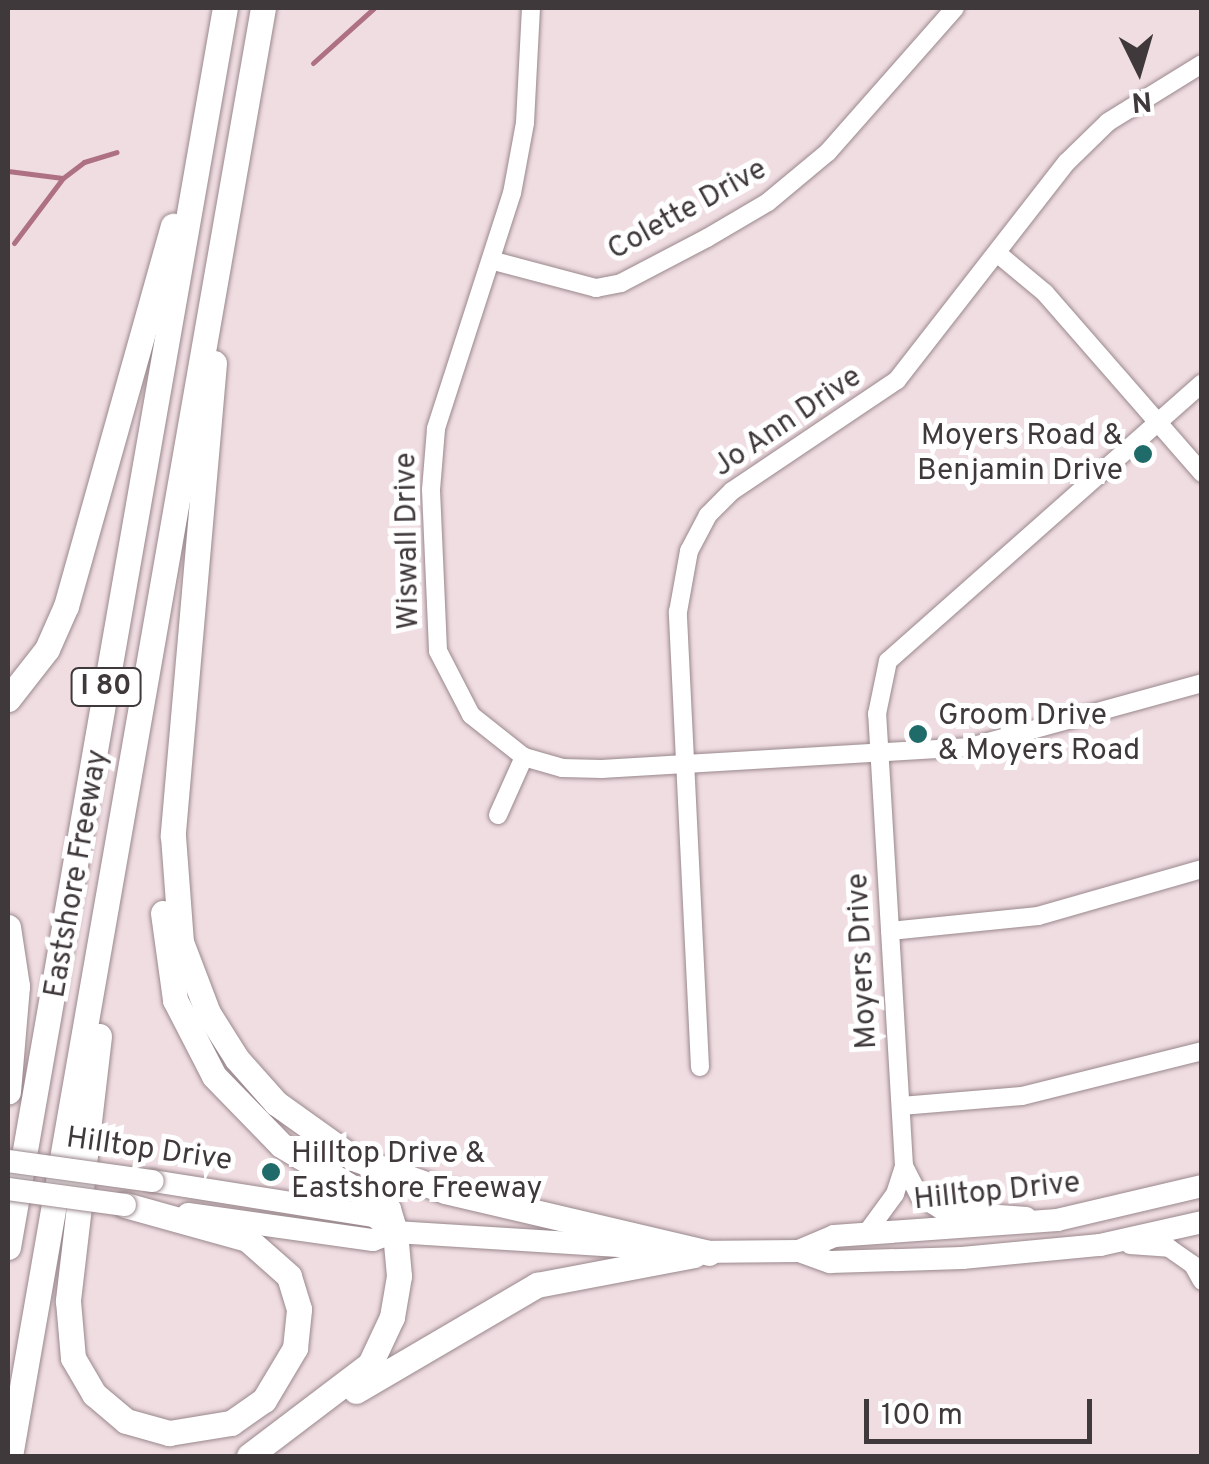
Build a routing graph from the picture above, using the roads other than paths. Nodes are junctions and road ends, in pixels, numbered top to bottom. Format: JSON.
{"nodes":[{"id":1,"x":224,"y":8,"type":"edge"},
{"id":2,"x":263,"y":8,"type":"edge"},
{"id":3,"x":531,"y":8,"type":"edge"},
{"id":4,"x":956,"y":8,"type":"edge"},
{"id":5,"x":1202,"y":64,"type":"edge"},
{"id":6,"x":204,"y":126,"type":"junction"},
{"id":7,"x":997,"y":253,"type":"junction"},
{"id":8,"x":494,"y":260,"type":"junction"},
{"id":9,"x":218,"y":268,"type":"junction"},
{"id":10,"x":1202,"y":383,"type":"edge"},
{"id":11,"x":1158,"y":421,"type":"junction"},
{"id":12,"x":1202,"y":473,"type":"edge"},
{"id":13,"x":1202,"y":684,"type":"edge"},
{"id":14,"x":8,"y":699,"type":"edge"},
{"id":15,"x":879,"y":753,"type":"junction"},
{"id":16,"x":524,"y":757,"type":"junction"},
{"id":17,"x":687,"y":764,"type":"junction"},
{"id":18,"x":175,"y":802,"type":"junction"},
{"id":19,"x":498,"y":815,"type":"dead end"},
{"id":20,"x":120,"y":827,"type":"junction"},
{"id":21,"x":1202,"y":868,"type":"edge"},
{"id":22,"x":8,"y":926,"type":"edge"},
{"id":23,"x":890,"y":931,"type":"junction"},
{"id":24,"x":1202,"y":1050,"type":"edge"},
{"id":25,"x":700,"y":1067,"type":"dead end"},
{"id":26,"x":8,"y":1092,"type":"edge"},
{"id":27,"x":900,"y":1106,"type":"junction"},
{"id":28,"x":8,"y":1161,"type":"edge"},
{"id":29,"x":904,"y":1166,"type":"junction"},
{"id":30,"x":1202,"y":1186,"type":"edge"},
{"id":31,"x":8,"y":1189,"type":"edge"},
{"id":32,"x":125,"y":1205,"type":"junction"},
{"id":33,"x":1057,"y":1220,"type":"junction"},
{"id":34,"x":1202,"y":1222,"type":"edge"},
{"id":35,"x":395,"y":1232,"type":"junction"},
{"id":36,"x":865,"y":1234,"type":"junction"},
{"id":37,"x":1100,"y":1245,"type":"junction"},
{"id":38,"x":8,"y":1247,"type":"edge"},
{"id":39,"x":799,"y":1251,"type":"junction"},
{"id":40,"x":709,"y":1253,"type":"junction"},
{"id":41,"x":1202,"y":1281,"type":"edge"},
{"id":42,"x":308,"y":1418,"type":"junction"},
{"id":43,"x":10,"y":1456,"type":"edge"},
{"id":44,"x":248,"y":1456,"type":"edge"}],
"edges":[{"from":1,"to":6,"type":"highway","name":"Eastshore Freeway","number":"I 80"},
{"from":2,"to":9,"type":"highway","name":"Eastshore Freeway","number":"I 80"},
{"from":3,"to":8,"type":"street","name":"Wiswall Drive"},
{"from":4,"to":8,"type":"street","name":"Colette Drive"},
{"from":5,"to":7,"type":"street","name":"Jo Ann Drive"},
{"from":6,"to":14,"type":"highway"},
{"from":6,"to":38,"type":"highway","name":"Eastshore Freeway","number":"I 80"},
{"from":7,"to":11,"type":"street"},
{"from":7,"to":17,"type":"street","name":"Jo Ann Drive"},
{"from":8,"to":16,"type":"street","name":"Wiswall Drive"},
{"from":9,"to":18,"type":"highway"},
{"from":9,"to":20,"type":"highway","name":"Eastshore Freeway","number":"I 80"},
{"from":10,"to":11,"type":"street","name":"Moyers Drive"},
{"from":11,"to":12,"type":"street"},
{"from":11,"to":15,"type":"street","name":"Moyers Drive"},
{"from":13,"to":15,"type":"street","name":"Wiswall Drive"},
{"from":15,"to":17,"type":"street","name":"Wiswall Drive"},
{"from":15,"to":23,"type":"street","name":"Moyers Drive"},
{"from":16,"to":17,"type":"street","name":"Wiswall Drive"},
{"from":16,"to":19,"type":"street"},
{"from":17,"to":25,"type":"street","name":"Jo Ann Drive"},
{"from":18,"to":35,"type":"highway"},
{"from":18,"to":40,"type":"highway"},
{"from":20,"to":32,"type":"highway"},
{"from":20,"to":43,"type":"highway","name":"Eastshore Freeway","number":"I 80"},
{"from":21,"to":23,"type":"street"},
{"from":22,"to":26,"type":"highway"},
{"from":23,"to":27,"type":"street","name":"Moyers Drive"},
{"from":24,"to":27,"type":"street"},
{"from":27,"to":29,"type":"street","name":"Moyers Drive"},
{"from":28,"to":35,"type":"main road","name":"Hilltop Drive","bridge":true},
{"from":29,"to":33,"type":"street"},
{"from":29,"to":36,"type":"street"},
{"from":30,"to":33,"type":"main road","name":"Hilltop Drive"},
{"from":31,"to":32,"type":"main road","name":"Hilltop Drive","bridge":true},
{"from":32,"to":35,"type":"main road","name":"Hilltop Drive"},
{"from":33,"to":36,"type":"main road","name":"Hilltop Drive"},
{"from":34,"to":37,"type":"main road","name":"Hilltop Drive"},
{"from":35,"to":40,"type":"main road","name":"Hilltop Drive"},
{"from":35,"to":42,"type":"highway"},
{"from":36,"to":39,"type":"main road","name":"Hilltop Drive"},
{"from":37,"to":39,"type":"main road","name":"Hilltop Drive"},
{"from":37,"to":41,"type":"street"},
{"from":39,"to":40,"type":"main road","name":"Hilltop Drive"},
{"from":40,"to":42,"type":"highway"},
{"from":42,"to":44,"type":"highway"}]}
